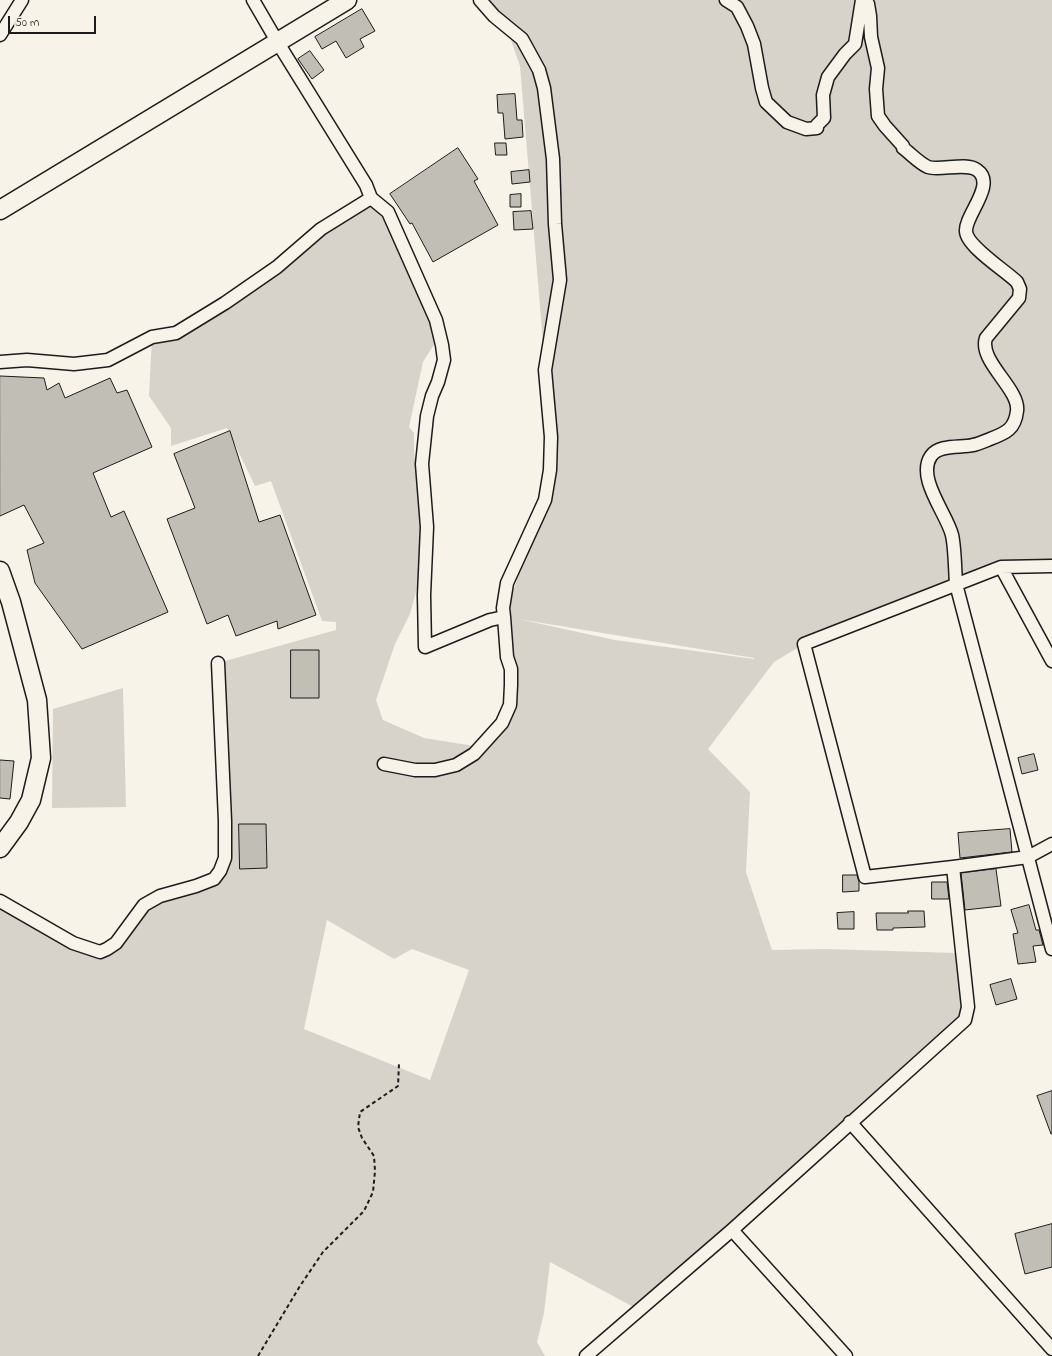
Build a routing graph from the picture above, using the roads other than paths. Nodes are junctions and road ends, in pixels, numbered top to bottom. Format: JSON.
{"nodes":[{"id":1,"x":22,"y":0,"type":"edge"},
{"id":2,"x":253,"y":0,"type":"edge"},
{"id":3,"x":348,"y":0,"type":"edge"},
{"id":4,"x":480,"y":0,"type":"edge"},
{"id":5,"x":726,"y":0,"type":"edge"},
{"id":6,"x":862,"y":0,"type":"edge"},
{"id":7,"x":866,"y":0,"type":"edge"},
{"id":8,"x":0,"y":35,"type":"edge"},
{"id":9,"x":278,"y":43,"type":"junction"},
{"id":10,"x":371,"y":198,"type":"junction"},
{"id":11,"x":0,"y":210,"type":"edge"},
{"id":12,"x":0,"y":362,"type":"edge"},
{"id":13,"x":1052,"y":566,"type":"edge"},
{"id":14,"x":1001,"y":567,"type":"junction"},
{"id":15,"x":0,"y":571,"type":"edge"},
{"id":16,"x":956,"y":584,"type":"junction"},
{"id":17,"x":504,"y":617,"type":"junction"},
{"id":18,"x":1052,"y":662,"type":"edge"},
{"id":19,"x":218,"y":663,"type":"dead end"},
{"id":20,"x":384,"y":764,"type":"dead end"},
{"id":21,"x":1052,"y":844,"type":"edge"},
{"id":22,"x":0,"y":848,"type":"edge"},
{"id":23,"x":1028,"y":857,"type":"junction"},
{"id":24,"x":953,"y":867,"type":"junction"},
{"id":25,"x":0,"y":901,"type":"edge"},
{"id":26,"x":1052,"y":949,"type":"edge"},
{"id":27,"x":850,"y":1122,"type":"junction"},
{"id":28,"x":732,"y":1230,"type":"junction"},
{"id":29,"x":1052,"y":1349,"type":"edge"},
{"id":30,"x":595,"y":1353,"type":"edge"},
{"id":31,"x":846,"y":1356,"type":"edge"}],
"edges":[{"from":1,"to":8,"type":"street"},
{"from":2,"to":9,"type":"street"},
{"from":3,"to":9,"type":"street"},
{"from":4,"to":17,"type":"street"},
{"from":5,"to":6,"type":"street"},
{"from":7,"to":16,"type":"street"},
{"from":9,"to":10,"type":"street"},
{"from":9,"to":11,"type":"street"},
{"from":10,"to":12,"type":"street"},
{"from":10,"to":17,"type":"street"},
{"from":13,"to":14,"type":"street"},
{"from":14,"to":16,"type":"street"},
{"from":14,"to":18,"type":"street"},
{"from":15,"to":22,"type":"street"},
{"from":16,"to":23,"type":"street"},
{"from":16,"to":24,"type":"street"},
{"from":17,"to":20,"type":"street"},
{"from":19,"to":25,"type":"street"},
{"from":21,"to":23,"type":"street"},
{"from":23,"to":24,"type":"street"},
{"from":23,"to":26,"type":"street"},
{"from":24,"to":27,"type":"street"},
{"from":27,"to":28,"type":"street"},
{"from":27,"to":29,"type":"street"},
{"from":28,"to":30,"type":"street"},
{"from":28,"to":31,"type":"street"}]}
